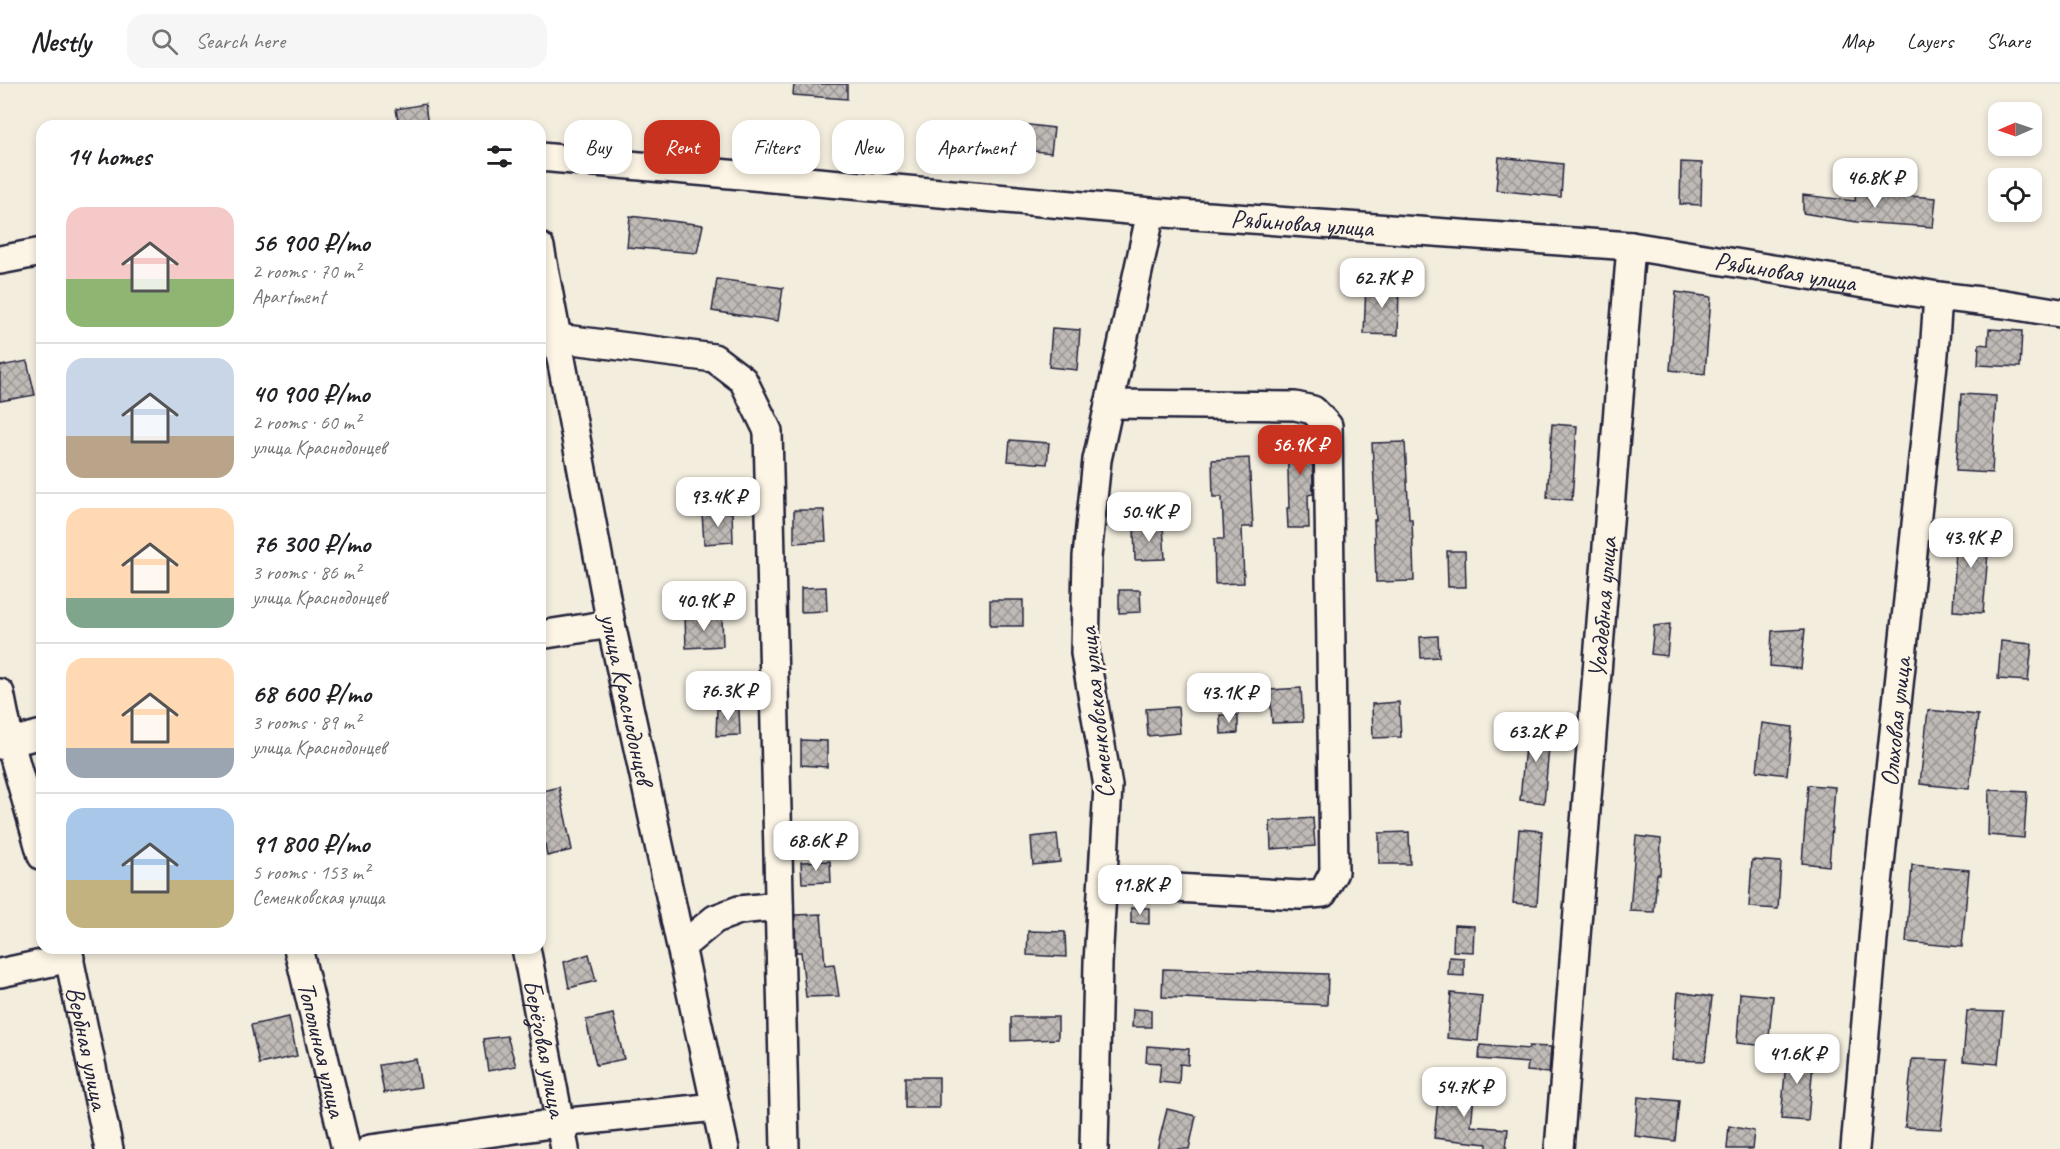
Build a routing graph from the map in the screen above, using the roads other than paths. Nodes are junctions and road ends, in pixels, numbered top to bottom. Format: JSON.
{"nodes":[{"id":1,"x":546,"y":158,"type":"edge"},
{"id":2,"x":1151,"y":212,"type":"junction"},
{"id":3,"x":1631,"y":246,"type":"junction"},
{"id":4,"x":36,"y":253,"type":"edge"},
{"id":5,"x":0,"y":260,"type":"edge"},
{"id":6,"x":546,"y":279,"type":"edge"},
{"id":7,"x":1938,"y":296,"type":"junction"},
{"id":8,"x":2060,"y":313,"type":"edge"},
{"id":9,"x":557,"y":338,"type":"junction"},
{"id":10,"x":1109,"y":404,"type":"junction"},
{"id":11,"x":611,"y":624,"type":"junction"},
{"id":12,"x":546,"y":633,"type":"edge"},
{"id":13,"x":0,"y":693,"type":"edge"},
{"id":14,"x":36,"y":736,"type":"edge"},
{"id":15,"x":5,"y":744,"type":"edge"},
{"id":16,"x":36,"y":838,"type":"edge"},
{"id":17,"x":1102,"y":884,"type":"junction"},
{"id":18,"x":779,"y":906,"type":"junction"},
{"id":19,"x":681,"y":947,"type":"junction"},
{"id":20,"x":66,"y":954,"type":"edge"},
{"id":21,"x":69,"y":954,"type":"edge"},
{"id":22,"x":299,"y":954,"type":"edge"},
{"id":23,"x":527,"y":954,"type":"edge"},
{"id":24,"x":0,"y":973,"type":"edge"},
{"id":25,"x":716,"y":1107,"type":"junction"},
{"id":26,"x":559,"y":1123,"type":"junction"},
{"id":27,"x":109,"y":1149,"type":"edge"},
{"id":28,"x":346,"y":1149,"type":"edge"},
{"id":29,"x":370,"y":1149,"type":"edge"},
{"id":30,"x":565,"y":1149,"type":"edge"},
{"id":31,"x":725,"y":1149,"type":"edge"},
{"id":32,"x":785,"y":1149,"type":"edge"},
{"id":33,"x":1094,"y":1149,"type":"edge"},
{"id":34,"x":1559,"y":1149,"type":"edge"},
{"id":35,"x":1855,"y":1149,"type":"edge"}],
"edges":[{"from":1,"to":2,"type":"street","name":"Рябиновая улица"},
{"from":2,"to":3,"type":"street","name":"Рябиновая улица"},
{"from":2,"to":10,"type":"street","name":"Семенковская улица"},
{"from":3,"to":7,"type":"street","name":"Рябиновая улица"},
{"from":3,"to":34,"type":"street","name":"Усадебная улица"},
{"from":4,"to":5,"type":"street"},
{"from":6,"to":9,"type":"street","name":"улица Краснодонцев"},
{"from":7,"to":8,"type":"street","name":"Рябиновая улица"},
{"from":7,"to":35,"type":"street","name":"Ольховая улица"},
{"from":9,"to":11,"type":"street","name":"улица Краснодонцев"},
{"from":9,"to":18,"type":"street"},
{"from":10,"to":17,"type":"street","name":"Семенковская улица"},
{"from":10,"to":17,"type":"street"},
{"from":11,"to":12,"type":"street"},
{"from":11,"to":19,"type":"street","name":"улица Краснодонцев"},
{"from":13,"to":15,"type":"street"},
{"from":14,"to":15,"type":"street"},
{"from":15,"to":16,"type":"street"},
{"from":17,"to":33,"type":"street","name":"Семенковская улица"},
{"from":18,"to":19,"type":"street"},
{"from":18,"to":32,"type":"street"},
{"from":19,"to":25,"type":"street","name":"улица Краснодонцев"},
{"from":20,"to":24,"type":"street"},
{"from":21,"to":27,"type":"street","name":"Вербная улица"},
{"from":22,"to":28,"type":"street","name":"Тополиная улица"},
{"from":23,"to":26,"type":"street","name":"Берёзовая улица"},
{"from":25,"to":26,"type":"street"},
{"from":25,"to":31,"type":"street","name":"улица Краснодонцев"},
{"from":26,"to":29,"type":"street"},
{"from":26,"to":30,"type":"street","name":"Берёзовая улица"}]}
